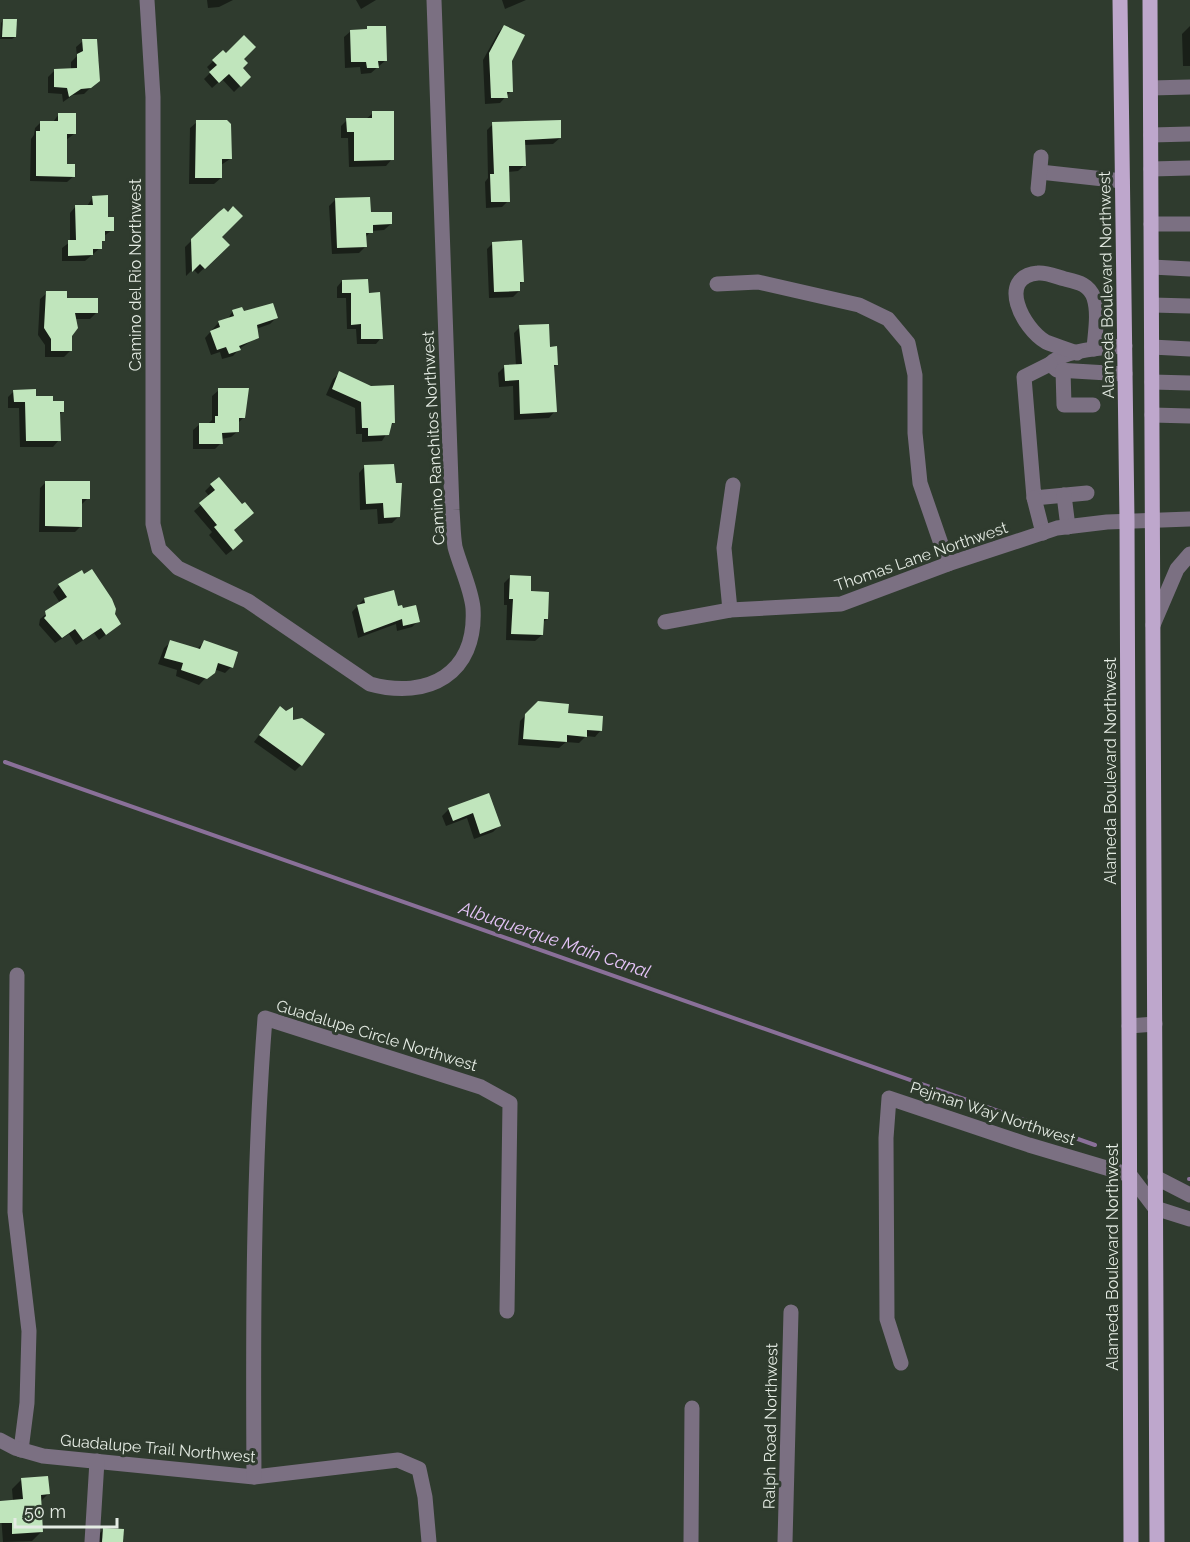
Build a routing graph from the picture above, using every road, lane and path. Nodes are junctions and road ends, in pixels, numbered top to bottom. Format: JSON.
{"nodes":[{"id":1,"x":147,"y":0,"type":"edge"},
{"id":2,"x":434,"y":0,"type":"edge"},
{"id":3,"x":1120,"y":0,"type":"edge"},
{"id":4,"x":1150,"y":0,"type":"edge"},
{"id":5,"x":1190,"y":87,"type":"edge"},
{"id":6,"x":1151,"y":88,"type":"junction"},
{"id":7,"x":1190,"y":134,"type":"edge"},
{"id":8,"x":1151,"y":135,"type":"junction"},
{"id":9,"x":1190,"y":168,"type":"edge"},
{"id":10,"x":1151,"y":169,"type":"junction"},
{"id":11,"x":1122,"y":181,"type":"junction"},
{"id":12,"x":1038,"y":189,"type":"dead end"},
{"id":13,"x":1151,"y":224,"type":"junction"},
{"id":14,"x":1190,"y":224,"type":"edge"},
{"id":15,"x":1152,"y":267,"type":"junction"},
{"id":16,"x":1190,"y":269,"type":"edge"},
{"id":17,"x":717,"y":284,"type":"dead end"},
{"id":18,"x":1152,"y":305,"type":"junction"},
{"id":19,"x":1190,"y":306,"type":"edge"},
{"id":20,"x":1125,"y":346,"type":"junction"},
{"id":21,"x":1152,"y":347,"type":"junction"},
{"id":22,"x":1094,"y":349,"type":"junction"},
{"id":23,"x":1190,"y":349,"type":"edge"},
{"id":24,"x":1077,"y":353,"type":"junction"},
{"id":25,"x":1057,"y":367,"type":"junction"},
{"id":26,"x":1125,"y":374,"type":"junction"},
{"id":27,"x":1152,"y":382,"type":"junction"},
{"id":28,"x":1190,"y":383,"type":"edge"},
{"id":29,"x":1093,"y":405,"type":"dead end"},
{"id":30,"x":1152,"y":415,"type":"junction"},
{"id":31,"x":1190,"y":416,"type":"edge"},
{"id":32,"x":733,"y":485,"type":"dead end"},
{"id":33,"x":1087,"y":493,"type":"dead end"},
{"id":34,"x":1064,"y":495,"type":"junction"},
{"id":35,"x":1034,"y":498,"type":"junction"},
{"id":36,"x":1152,"y":519,"type":"junction"},
{"id":37,"x":1190,"y":519,"type":"edge"},
{"id":38,"x":1127,"y":521,"type":"junction"},
{"id":39,"x":1068,"y":527,"type":"junction"},
{"id":40,"x":1043,"y":533,"type":"junction"},
{"id":41,"x":159,"y":549,"type":"joint"},
{"id":42,"x":1190,"y":554,"type":"edge"},
{"id":43,"x":948,"y":564,"type":"junction"},
{"id":44,"x":730,"y":610,"type":"junction"},
{"id":45,"x":665,"y":622,"type":"dead end"},
{"id":46,"x":1153,"y":625,"type":"junction"},
{"id":47,"x":17,"y":975,"type":"dead end"},
{"id":48,"x":1155,"y":1024,"type":"junction"},
{"id":49,"x":1129,"y":1026,"type":"junction"},
{"id":50,"x":1130,"y":1175,"type":"junction"},
{"id":51,"x":1155,"y":1177,"type":"junction"},
{"id":52,"x":1190,"y":1195,"type":"edge"},
{"id":53,"x":1155,"y":1208,"type":"junction"},
{"id":54,"x":1190,"y":1219,"type":"edge"},
{"id":55,"x":507,"y":1311,"type":"dead end"},
{"id":56,"x":791,"y":1312,"type":"dead end"},
{"id":57,"x":901,"y":1363,"type":"dead end"},
{"id":58,"x":692,"y":1407,"type":"dead end"},
{"id":59,"x":0,"y":1440,"type":"edge"},
{"id":60,"x":21,"y":1450,"type":"junction"},
{"id":61,"x":97,"y":1461,"type":"junction"},
{"id":62,"x":254,"y":1477,"type":"junction"},
{"id":63,"x":92,"y":1542,"type":"edge"},
{"id":64,"x":429,"y":1542,"type":"edge"},
{"id":65,"x":690,"y":1542,"type":"edge"},
{"id":66,"x":785,"y":1542,"type":"edge"},
{"id":67,"x":1131,"y":1542,"type":"edge"},
{"id":68,"x":1157,"y":1542,"type":"edge"}],
"edges":[{"from":1,"to":41,"type":"street","name":"Camino del Rio Northwest"},
{"from":2,"to":41,"type":"street","name":"Camino Ranchitos Northwest"},
{"from":3,"to":11,"type":"main road","name":"Alameda Boulevard Northwest"},
{"from":4,"to":6,"type":"main road"},
{"from":5,"to":6,"type":"street"},
{"from":6,"to":8,"type":"main road"},
{"from":7,"to":8,"type":"street"},
{"from":8,"to":10,"type":"main road"},
{"from":9,"to":10,"type":"street"},
{"from":10,"to":13,"type":"main road"},
{"from":11,"to":12,"type":"street"},
{"from":11,"to":20,"type":"main road","name":"Alameda Boulevard Northwest"},
{"from":13,"to":14,"type":"street"},
{"from":13,"to":15,"type":"main road"},
{"from":15,"to":16,"type":"street"},
{"from":15,"to":18,"type":"main road"},
{"from":17,"to":43,"type":"street"},
{"from":18,"to":19,"type":"street"},
{"from":18,"to":21,"type":"main road"},
{"from":20,"to":22,"type":"street"},
{"from":20,"to":26,"type":"main road","name":"Alameda Boulevard Northwest"},
{"from":21,"to":23,"type":"street"},
{"from":21,"to":27,"type":"main road"},
{"from":22,"to":24,"type":"street"},
{"from":22,"to":24,"type":"street"},
{"from":24,"to":25,"type":"street"},
{"from":25,"to":26,"type":"street"},
{"from":25,"to":29,"type":"street"},
{"from":25,"to":35,"type":"street"},
{"from":26,"to":38,"type":"main road","name":"Alameda Boulevard Northwest"},
{"from":27,"to":28,"type":"street"},
{"from":27,"to":30,"type":"main road"},
{"from":30,"to":31,"type":"street"},
{"from":30,"to":36,"type":"main road"},
{"from":32,"to":44,"type":"street"},
{"from":33,"to":34,"type":"street"},
{"from":34,"to":35,"type":"street"},
{"from":34,"to":39,"type":"street"},
{"from":35,"to":40,"type":"street"},
{"from":36,"to":37,"type":"street","name":"Thomas Lane Northwest"},
{"from":36,"to":38,"type":"street","name":"Thomas Lane Northwest"},
{"from":36,"to":46,"type":"main road"},
{"from":38,"to":39,"type":"street","name":"Thomas Lane Northwest"},
{"from":38,"to":49,"type":"main road","name":"Alameda Boulevard Northwest"},
{"from":39,"to":40,"type":"street","name":"Thomas Lane Northwest"},
{"from":40,"to":43,"type":"street","name":"Thomas Lane Northwest"},
{"from":42,"to":46,"type":"street"},
{"from":43,"to":44,"type":"street","name":"Thomas Lane Northwest"},
{"from":44,"to":45,"type":"street","name":"Thomas Lane Northwest"},
{"from":46,"to":48,"type":"main road"},
{"from":47,"to":60,"type":"street"},
{"from":48,"to":49,"type":"street"},
{"from":48,"to":51,"type":"main road"},
{"from":49,"to":50,"type":"main road","name":"Alameda Boulevard Northwest"},
{"from":50,"to":53,"type":"street"},
{"from":50,"to":57,"type":"street","name":"Pejman Way Northwest"},
{"from":50,"to":67,"type":"main road","name":"Alameda Boulevard Northwest"},
{"from":51,"to":52,"type":"street"},
{"from":51,"to":53,"type":"main road"},
{"from":53,"to":54,"type":"street"},
{"from":53,"to":68,"type":"main road"},
{"from":55,"to":62,"type":"street","name":"Guadalupe Circle Northwest"},
{"from":56,"to":66,"type":"street","name":"Ralph Road Northwest"},
{"from":58,"to":65,"type":"street"},
{"from":59,"to":60,"type":"street","name":"Guadalupe Trail Northwest"},
{"from":60,"to":61,"type":"street","name":"Guadalupe Trail Northwest"},
{"from":61,"to":62,"type":"street","name":"Guadalupe Trail Northwest"},
{"from":61,"to":63,"type":"street"},
{"from":62,"to":64,"type":"street","name":"Guadalupe Trail Northwest"}]}
